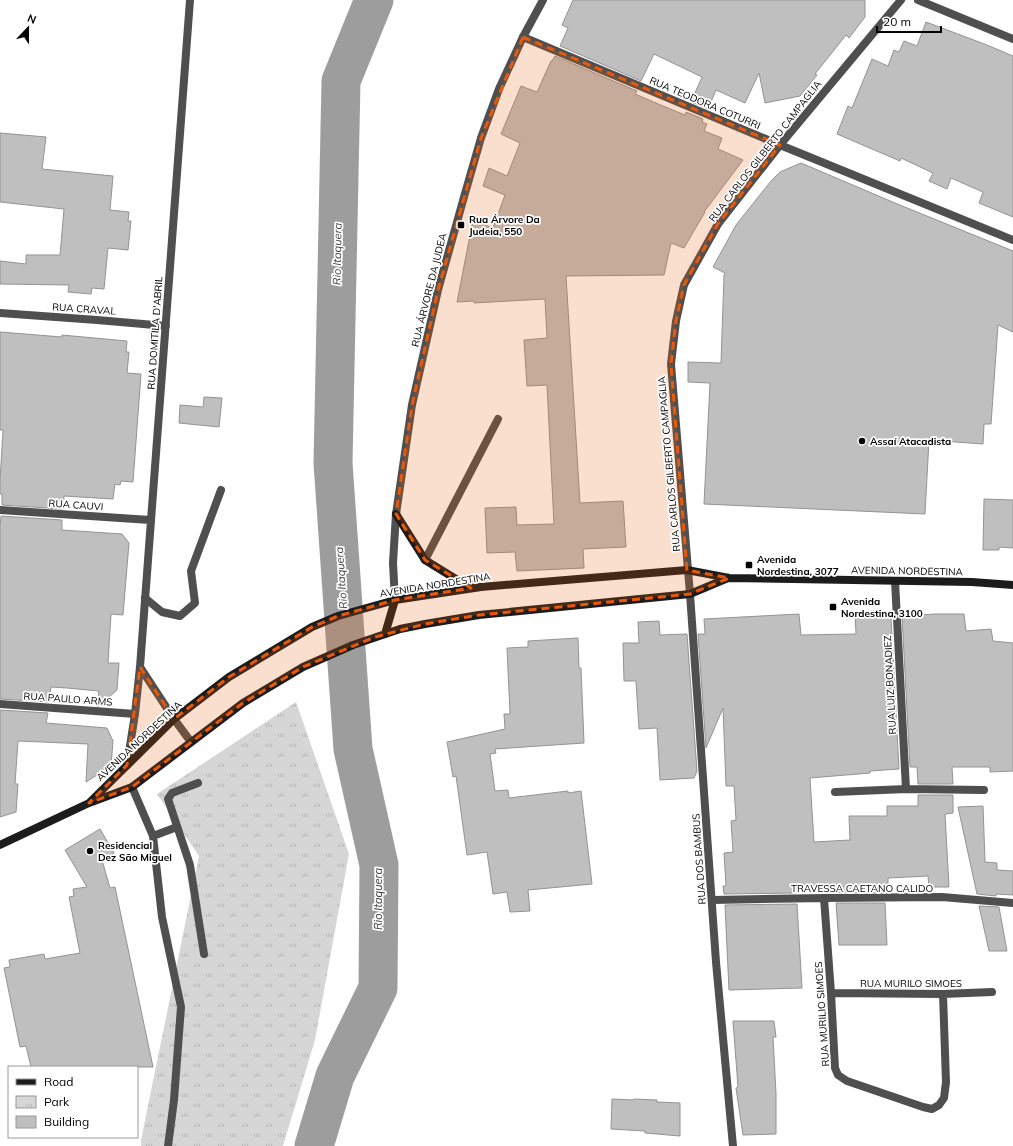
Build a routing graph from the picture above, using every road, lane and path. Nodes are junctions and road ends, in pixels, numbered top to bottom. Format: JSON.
{"nodes":[{"id":1,"x":190,"y":0,"type":"edge"},
{"id":2,"x":543,"y":0,"type":"edge"},
{"id":3,"x":900,"y":0,"type":"edge"},
{"id":4,"x":918,"y":0,"type":"edge"},
{"id":5,"x":523,"y":37,"type":"junction"},
{"id":6,"x":1013,"y":39,"type":"edge"},
{"id":7,"x":780,"y":145,"type":"junction"},
{"id":8,"x":1013,"y":240,"type":"edge"},
{"id":9,"x":0,"y":313,"type":"edge"},
{"id":10,"x":166,"y":326,"type":"junction"},
{"id":11,"x":498,"y":419,"type":"dead end"},
{"id":12,"x":221,"y":490,"type":"dead end"},
{"id":13,"x":0,"y":510,"type":"edge"},
{"id":14,"x":396,"y":514,"type":"junction"},
{"id":15,"x":150,"y":520,"type":"junction"},
{"id":16,"x":425,"y":560,"type":"junction"},
{"id":17,"x":687,"y":570,"type":"junction"},
{"id":18,"x":729,"y":578,"type":"junction"},
{"id":19,"x":895,"y":581,"type":"junction"},
{"id":20,"x":1013,"y":585,"type":"edge"},
{"id":21,"x":481,"y":587,"type":"junction"},
{"id":22,"x":690,"y":594,"type":"junction"},
{"id":23,"x":145,"y":598,"type":"junction"},
{"id":24,"x":395,"y":600,"type":"junction"},
{"id":25,"x":385,"y":634,"type":"junction"},
{"id":26,"x":140,"y":667,"type":"junction"},
{"id":27,"x":0,"y":704,"type":"edge"},
{"id":28,"x":135,"y":714,"type":"junction"},
{"id":29,"x":174,"y":719,"type":"junction"},
{"id":30,"x":191,"y":742,"type":"junction"},
{"id":31,"x":127,"y":765,"type":"junction"},
{"id":32,"x":198,"y":783,"type":"dead end"},
{"id":33,"x":132,"y":787,"type":"junction"},
{"id":34,"x":906,"y":789,"type":"junction"},
{"id":35,"x":984,"y":790,"type":"dead end"},
{"id":36,"x":835,"y":792,"type":"dead end"},
{"id":37,"x":88,"y":803,"type":"junction"},
{"id":38,"x":177,"y":827,"type":"junction"},
{"id":39,"x":154,"y":836,"type":"junction"},
{"id":40,"x":0,"y":845,"type":"edge"},
{"id":41,"x":824,"y":898,"type":"junction"},
{"id":42,"x":712,"y":900,"type":"junction"},
{"id":43,"x":1013,"y":903,"type":"edge"},
{"id":44,"x":204,"y":954,"type":"dead end"},
{"id":45,"x":992,"y":992,"type":"dead end"},
{"id":46,"x":831,"y":993,"type":"junction"},
{"id":47,"x":943,"y":994,"type":"junction"},
{"id":48,"x":168,"y":1146,"type":"edge"},
{"id":49,"x":733,"y":1146,"type":"edge"}],
"edges":[{"from":1,"to":10,"type":"street","name":"RUA DOMITILA D'ABRIL"},
{"from":2,"to":5,"type":"street","name":"RUA ÁRVORE DA JUDEA"},
{"from":3,"to":7,"type":"street","name":"RUA CARLOS GILBERTO CAMPAGLIA"},
{"from":4,"to":6,"type":"street"},
{"from":5,"to":7,"type":"street","name":"RUA TEODORA COTURRI"},
{"from":5,"to":14,"type":"street","name":"RUA ÁRVORE DA JUDEA"},
{"from":7,"to":8,"type":"street","name":"RUA TEODORA COTURRI"},
{"from":7,"to":17,"type":"street","name":"RUA CARLOS GILBERTO CAMPAGLIA"},
{"from":9,"to":10,"type":"street","name":"RUA CRAVAL"},
{"from":10,"to":15,"type":"street","name":"RUA DOMITILA D'ABRIL"},
{"from":11,"to":16,"type":"street"},
{"from":12,"to":23,"type":"street"},
{"from":13,"to":15,"type":"street","name":"RUA CAUVI"},
{"from":14,"to":16,"type":"main road"},
{"from":14,"to":24,"type":"street","name":"RUA ÁRVORE DA JUDEA"},
{"from":15,"to":23,"type":"street","name":"RUA DOMITILA D'ABRIL"},
{"from":16,"to":21,"type":"main road"},
{"from":17,"to":18,"type":"main road","name":"AVENIDA NORDESTINA"},
{"from":17,"to":21,"type":"main road","name":"AVENIDA NORDESTINA"},
{"from":17,"to":22,"type":"street","name":"RUA DOS BAMBUS"},
{"from":18,"to":19,"type":"main road","name":"AVENIDA NORDESTINA"},
{"from":18,"to":22,"type":"main road","name":"AVENIDA NORDESTINA"},
{"from":19,"to":20,"type":"main road","name":"AVENIDA NORDESTINA"},
{"from":19,"to":34,"type":"street","name":"RUA LUIZ BONADIEZ"},
{"from":21,"to":24,"type":"main road","name":"AVENIDA NORDESTINA"},
{"from":22,"to":25,"type":"main road","name":"AVENIDA NORDESTINA"},
{"from":22,"to":42,"type":"street","name":"RUA DOS BAMBUS"},
{"from":23,"to":26,"type":"street","name":"RUA DOMITILA D'ABRIL"},
{"from":24,"to":25,"type":"main road"},
{"from":24,"to":29,"type":"main road","name":"AVENIDA NORDESTINA"},
{"from":25,"to":30,"type":"main road","name":"AVENIDA NORDESTINA"},
{"from":26,"to":28,"type":"street","name":"RUA DOMITILA D'ABRIL"},
{"from":26,"to":29,"type":"street"},
{"from":27,"to":28,"type":"street","name":"RUA PAULO ARMS"},
{"from":28,"to":31,"type":"street","name":"RUA DOMITILA D'ABRIL"},
{"from":29,"to":30,"type":"street"},
{"from":29,"to":31,"type":"main road","name":"AVENIDA NORDESTINA"},
{"from":30,"to":33,"type":"main road","name":"AVENIDA NORDESTINA"},
{"from":31,"to":37,"type":"main road","name":"AVENIDA NORDESTINA"},
{"from":32,"to":38,"type":"street"},
{"from":33,"to":37,"type":"main road","name":"AVENIDA NORDESTINA"},
{"from":33,"to":39,"type":"street"},
{"from":34,"to":35,"type":"street"},
{"from":34,"to":36,"type":"street"},
{"from":37,"to":40,"type":"main road","name":"AVENIDA NORDESTINA"},
{"from":38,"to":39,"type":"street"},
{"from":38,"to":44,"type":"street"},
{"from":39,"to":48,"type":"street"},
{"from":41,"to":42,"type":"street","name":"TRAVESSA CAETANO CALIDO"},
{"from":41,"to":43,"type":"street","name":"TRAVESSA CAETANO CALIDO"},
{"from":41,"to":46,"type":"street","name":"RUA MURILIO SIMOES"},
{"from":42,"to":49,"type":"street","name":"RUA DOS BAMBUS"},
{"from":45,"to":47,"type":"street","name":"RUA MURILO SIMOES"},
{"from":46,"to":47,"type":"street","name":"RUA MURILO SIMOES"},
{"from":46,"to":47,"type":"street","name":"RUA MURILIO SIMOES"}]}
